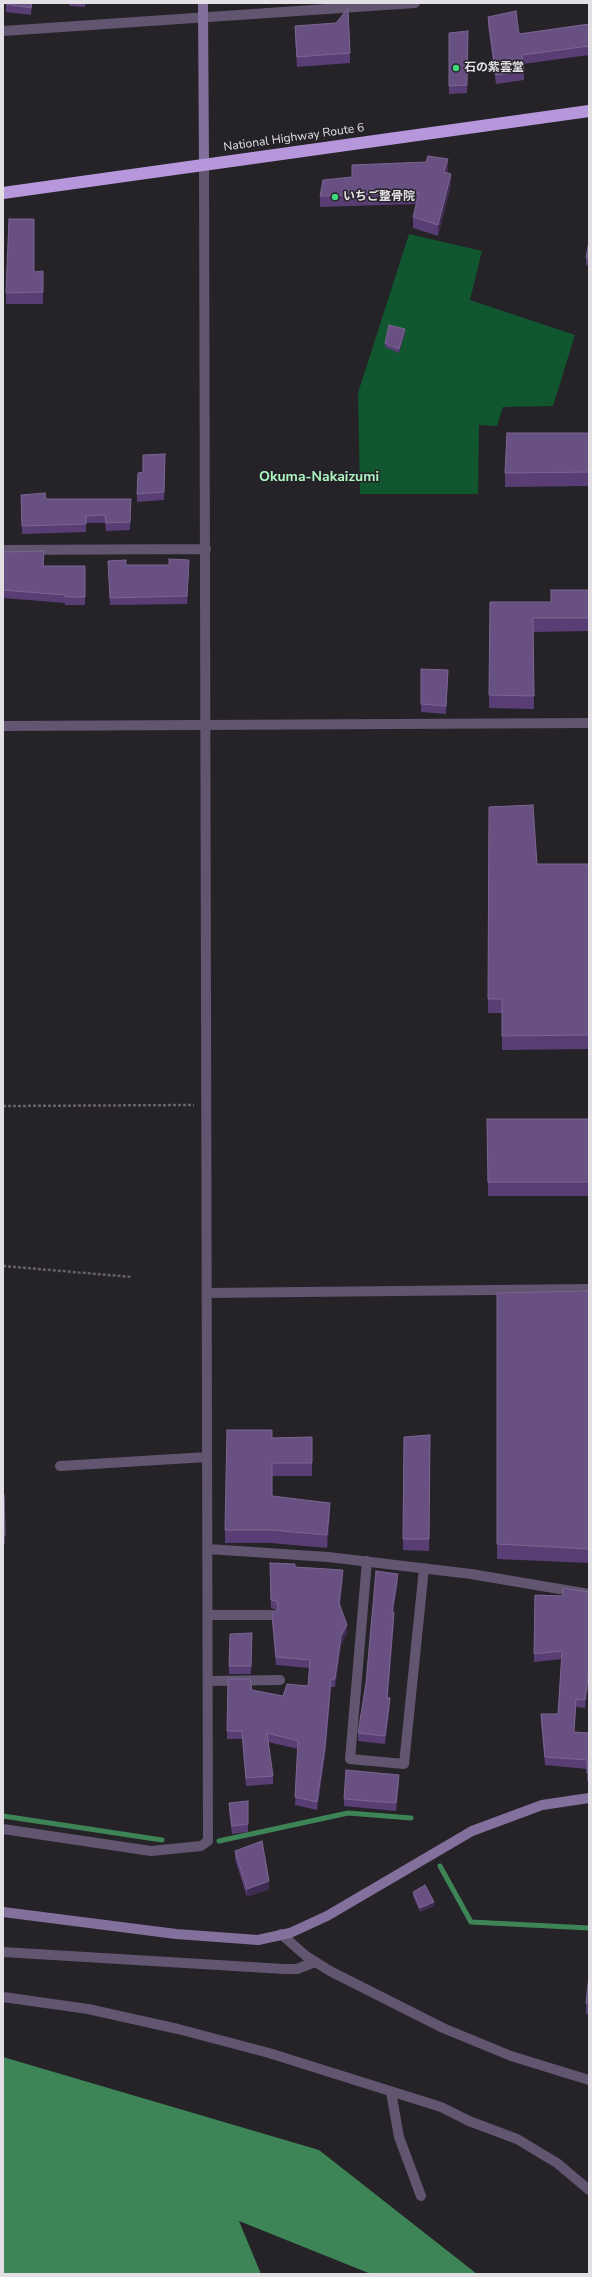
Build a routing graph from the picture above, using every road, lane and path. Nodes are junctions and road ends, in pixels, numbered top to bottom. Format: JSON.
{"nodes":[{"id":1,"x":203,"y":3,"type":"edge"},
{"id":2,"x":414,"y":3,"type":"edge"},
{"id":3,"x":203,"y":17,"type":"junction"},
{"id":4,"x":3,"y":31,"type":"edge"},
{"id":5,"x":589,"y":111,"type":"edge"},
{"id":6,"x":204,"y":165,"type":"junction"},
{"id":7,"x":3,"y":193,"type":"edge"},
{"id":8,"x":206,"y":549,"type":"junction"},
{"id":9,"x":3,"y":550,"type":"edge"},
{"id":10,"x":589,"y":723,"type":"edge"},
{"id":11,"x":204,"y":724,"type":"junction"},
{"id":12,"x":3,"y":726,"type":"edge"},
{"id":13,"x":206,"y":1105,"type":"junction"},
{"id":14,"x":3,"y":1106,"type":"edge"},
{"id":15,"x":3,"y":1266,"type":"edge"},
{"id":16,"x":132,"y":1277,"type":"dead end"},
{"id":17,"x":589,"y":1289,"type":"edge"},
{"id":18,"x":207,"y":1293,"type":"junction"},
{"id":19,"x":207,"y":1457,"type":"junction"},
{"id":20,"x":60,"y":1466,"type":"dead end"},
{"id":21,"x":208,"y":1549,"type":"junction"},
{"id":22,"x":367,"y":1562,"type":"junction"},
{"id":23,"x":424,"y":1568,"type":"junction"},
{"id":24,"x":589,"y":1594,"type":"edge"},
{"id":25,"x":208,"y":1615,"type":"junction"},
{"id":26,"x":272,"y":1615,"type":"edge"},
{"id":27,"x":280,"y":1680,"type":"dead end"},
{"id":28,"x":208,"y":1681,"type":"junction"},
{"id":29,"x":589,"y":1798,"type":"edge"},
{"id":30,"x":3,"y":1830,"type":"edge"},
{"id":31,"x":3,"y":1912,"type":"edge"},
{"id":32,"x":281,"y":1934,"type":"junction"},
{"id":33,"x":3,"y":1952,"type":"edge"},
{"id":34,"x":315,"y":1962,"type":"junction"},
{"id":35,"x":3,"y":1997,"type":"edge"},
{"id":36,"x":589,"y":2080,"type":"edge"},
{"id":37,"x":391,"y":2092,"type":"junction"},
{"id":38,"x":589,"y":2190,"type":"edge"},
{"id":39,"x":422,"y":2196,"type":"dead end"}],
"edges":[{"from":1,"to":3,"type":"street"},
{"from":2,"to":3,"type":"street"},
{"from":3,"to":4,"type":"street"},
{"from":3,"to":6,"type":"street"},
{"from":5,"to":6,"type":"highway","name":"National Highway Route 6"},
{"from":6,"to":7,"type":"highway","name":"National Highway Route 6"},
{"from":6,"to":8,"type":"street"},
{"from":8,"to":9,"type":"street"},
{"from":8,"to":11,"type":"street"},
{"from":10,"to":11,"type":"street"},
{"from":11,"to":12,"type":"street"},
{"from":11,"to":13,"type":"street"},
{"from":13,"to":14,"type":"path"},
{"from":13,"to":18,"type":"street"},
{"from":15,"to":16,"type":"path"},
{"from":17,"to":18,"type":"street"},
{"from":18,"to":19,"type":"street"},
{"from":19,"to":20,"type":"street"},
{"from":19,"to":21,"type":"street"},
{"from":21,"to":22,"type":"street"},
{"from":21,"to":25,"type":"street"},
{"from":22,"to":23,"type":"street"},
{"from":22,"to":23,"type":"street"},
{"from":23,"to":24,"type":"street"},
{"from":25,"to":26,"type":"street"},
{"from":25,"to":28,"type":"street"},
{"from":27,"to":28,"type":"street"},
{"from":28,"to":30,"type":"street"},
{"from":29,"to":32,"type":"street"},
{"from":31,"to":32,"type":"street"},
{"from":32,"to":34,"type":"street"},
{"from":33,"to":34,"type":"street"},
{"from":34,"to":36,"type":"street"},
{"from":35,"to":37,"type":"street"},
{"from":37,"to":38,"type":"street"},
{"from":37,"to":39,"type":"street"}]}
